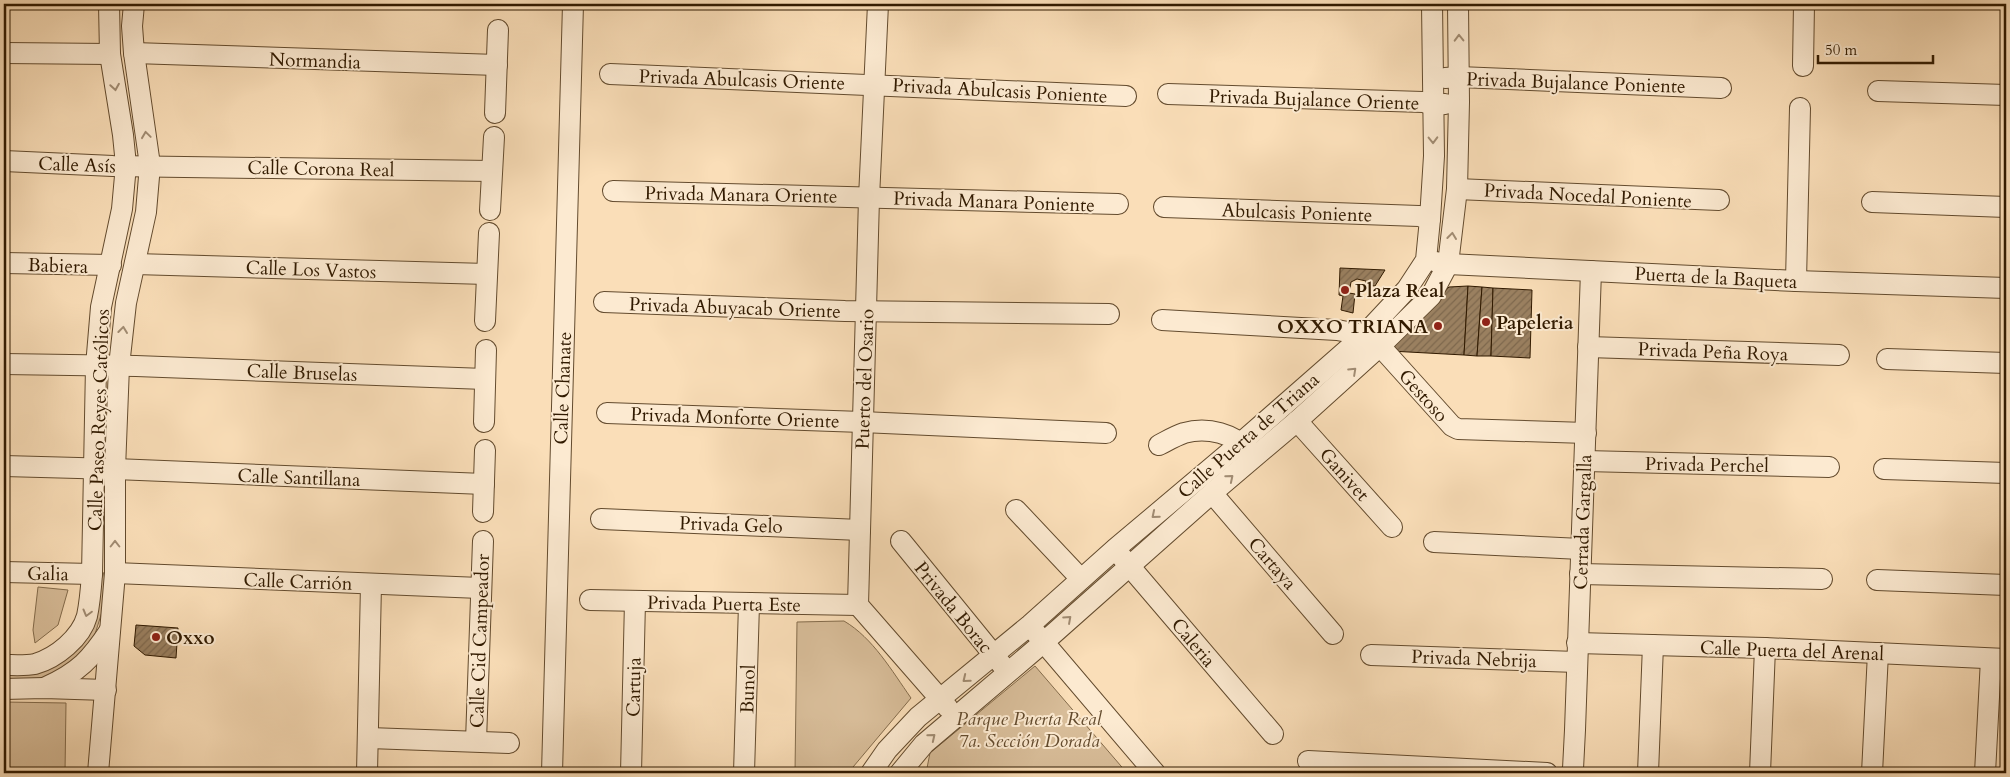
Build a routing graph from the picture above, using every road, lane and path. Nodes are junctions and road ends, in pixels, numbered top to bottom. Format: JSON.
{"nodes":[{"id":1,"x":109,"y":4,"type":"edge"},
{"id":2,"x":134,"y":4,"type":"edge"},
{"id":3,"x":573,"y":4,"type":"edge"},
{"id":4,"x":878,"y":4,"type":"edge"},
{"id":5,"x":1432,"y":4,"type":"edge"},
{"id":6,"x":1458,"y":4,"type":"edge"},
{"id":7,"x":1804,"y":4,"type":"edge"},
{"id":8,"x":498,"y":30,"type":"dead end"},
{"id":9,"x":134,"y":52,"type":"junction"},
{"id":10,"x":4,"y":53,"type":"edge"},
{"id":11,"x":110,"y":54,"type":"junction"},
{"id":12,"x":497,"y":65,"type":"junction"},
{"id":13,"x":1803,"y":66,"type":"dead end"},
{"id":14,"x":610,"y":74,"type":"dead end"},
{"id":15,"x":1459,"y":77,"type":"junction"},
{"id":16,"x":1432,"y":79,"type":"junction"},
{"id":17,"x":874,"y":84,"type":"junction"},
{"id":18,"x":1720,"y":88,"type":"dead end"},
{"id":19,"x":1878,"y":91,"type":"dead end"},
{"id":20,"x":1168,"y":94,"type":"dead end"},
{"id":21,"x":2006,"y":95,"type":"edge"},
{"id":22,"x":1126,"y":96,"type":"dead end"},
{"id":23,"x":1459,"y":102,"type":"junction"},
{"id":24,"x":1433,"y":105,"type":"junction"},
{"id":25,"x":1800,"y":108,"type":"dead end"},
{"id":26,"x":494,"y":113,"type":"dead end"},
{"id":27,"x":494,"y":137,"type":"dead end"},
{"id":28,"x":4,"y":161,"type":"edge"},
{"id":29,"x":150,"y":165,"type":"junction"},
{"id":30,"x":126,"y":166,"type":"junction"},
{"id":31,"x":492,"y":171,"type":"junction"},
{"id":32,"x":1457,"y":189,"type":"junction"},
{"id":33,"x":613,"y":191,"type":"dead end"},
{"id":34,"x":869,"y":198,"type":"junction"},
{"id":35,"x":1719,"y":200,"type":"dead end"},
{"id":36,"x":1872,"y":202,"type":"dead end"},
{"id":37,"x":1118,"y":204,"type":"dead end"},
{"id":38,"x":1164,"y":207,"type":"dead end"},
{"id":39,"x":2006,"y":207,"type":"edge"},
{"id":40,"x":490,"y":210,"type":"dead end"},
{"id":41,"x":1430,"y":219,"type":"junction"},
{"id":42,"x":489,"y":233,"type":"dead end"},
{"id":43,"x":1426,"y":260,"type":"junction"},
{"id":44,"x":4,"y":263,"type":"edge"},
{"id":45,"x":135,"y":264,"type":"junction"},
{"id":46,"x":1448,"y":264,"type":"junction"},
{"id":47,"x":111,"y":266,"type":"junction"},
{"id":48,"x":1591,"y":271,"type":"junction"},
{"id":49,"x":487,"y":274,"type":"junction"},
{"id":50,"x":1796,"y":281,"type":"junction"},
{"id":51,"x":2006,"y":288,"type":"edge"},
{"id":52,"x":604,"y":302,"type":"dead end"},
{"id":53,"x":866,"y":311,"type":"junction"},
{"id":54,"x":1110,"y":314,"type":"dead end"},
{"id":55,"x":1162,"y":320,"type":"dead end"},
{"id":56,"x":485,"y":321,"type":"dead end"},
{"id":57,"x":1372,"y":340,"type":"junction"},
{"id":58,"x":1588,"y":347,"type":"junction"},
{"id":59,"x":486,"y":350,"type":"dead end"},
{"id":60,"x":1839,"y":355,"type":"dead end"},
{"id":61,"x":1886,"y":359,"type":"dead end"},
{"id":62,"x":2006,"y":363,"type":"edge"},
{"id":63,"x":4,"y":364,"type":"edge"},
{"id":64,"x":96,"y":366,"type":"junction"},
{"id":65,"x":119,"y":366,"type":"junction"},
{"id":66,"x":485,"y":379,"type":"junction"},
{"id":67,"x":608,"y":414,"type":"dead end"},
{"id":68,"x":1297,"y":421,"type":"junction"},
{"id":69,"x":484,"y":422,"type":"dead end"},
{"id":70,"x":862,"y":422,"type":"junction"},
{"id":71,"x":1106,"y":433,"type":"dead end"},
{"id":72,"x":1586,"y":433,"type":"junction"},
{"id":73,"x":1242,"y":442,"type":"junction"},
{"id":74,"x":1159,"y":445,"type":"dead end"},
{"id":75,"x":485,"y":450,"type":"dead end"},
{"id":76,"x":1256,"y":456,"type":"junction"},
{"id":77,"x":1585,"y":460,"type":"junction"},
{"id":78,"x":4,"y":466,"type":"edge"},
{"id":79,"x":1829,"y":467,"type":"dead end"},
{"id":80,"x":94,"y":468,"type":"junction"},
{"id":81,"x":115,"y":469,"type":"junction"},
{"id":82,"x":1884,"y":469,"type":"dead end"},
{"id":83,"x":2006,"y":473,"type":"edge"},
{"id":84,"x":484,"y":484,"type":"junction"},
{"id":85,"x":1212,"y":493,"type":"junction"},
{"id":86,"x":1016,"y":510,"type":"dead end"},
{"id":87,"x":484,"y":512,"type":"dead end"},
{"id":88,"x":601,"y":519,"type":"dead end"},
{"id":89,"x":1392,"y":527,"type":"dead end"},
{"id":90,"x":860,"y":530,"type":"junction"},
{"id":91,"x":483,"y":541,"type":"dead end"},
{"id":92,"x":901,"y":541,"type":"dead end"},
{"id":93,"x":1434,"y":542,"type":"dead end"},
{"id":94,"x":1115,"y":549,"type":"junction"},
{"id":95,"x":1581,"y":549,"type":"junction"},
{"id":96,"x":1129,"y":566,"type":"junction"},
{"id":97,"x":4,"y":572,"type":"edge"},
{"id":98,"x":115,"y":573,"type":"junction"},
{"id":99,"x":92,"y":574,"type":"junction"},
{"id":100,"x":1580,"y":574,"type":"junction"},
{"id":101,"x":1081,"y":579,"type":"junction"},
{"id":102,"x":1822,"y":579,"type":"dead end"},
{"id":103,"x":1877,"y":580,"type":"dead end"},
{"id":104,"x":371,"y":584,"type":"junction"},
{"id":105,"x":2006,"y":585,"type":"edge"},
{"id":106,"x":480,"y":588,"type":"junction"},
{"id":107,"x":590,"y":600,"type":"dead end"},
{"id":108,"x":634,"y":601,"type":"junction"},
{"id":109,"x":749,"y":604,"type":"junction"},
{"id":110,"x":858,"y":605,"type":"junction"},
{"id":111,"x":1030,"y":625,"type":"junction"},
{"id":112,"x":112,"y":628,"type":"junction"},
{"id":113,"x":1333,"y":634,"type":"dead end"},
{"id":114,"x":1044,"y":642,"type":"junction"},
{"id":115,"x":1653,"y":645,"type":"junction"},
{"id":116,"x":1765,"y":648,"type":"junction"},
{"id":117,"x":1577,"y":653,"type":"junction"},
{"id":118,"x":1878,"y":653,"type":"junction"},
{"id":119,"x":1371,"y":655,"type":"dead end"},
{"id":120,"x":994,"y":656,"type":"junction"},
{"id":121,"x":1999,"y":659,"type":"edge"},
{"id":122,"x":4,"y":665,"type":"edge"},
{"id":123,"x":1008,"y":672,"type":"junction"},
{"id":124,"x":44,"y":688,"type":"junction"},
{"id":125,"x":4,"y":689,"type":"edge"},
{"id":126,"x":106,"y":690,"type":"junction"},
{"id":127,"x":940,"y":699,"type":"junction"},
{"id":128,"x":956,"y":718,"type":"junction"},
{"id":129,"x":1273,"y":734,"type":"dead end"},
{"id":130,"x":369,"y":738,"type":"junction"},
{"id":131,"x":476,"y":741,"type":"junction"},
{"id":132,"x":509,"y":743,"type":"dead end"},
{"id":133,"x":1308,"y":760,"type":"dead end"},
{"id":134,"x":913,"y":765,"type":"edge"},
{"id":135,"x":877,"y":771,"type":"edge"},
{"id":136,"x":98,"y":773,"type":"edge"},
{"id":137,"x":368,"y":773,"type":"edge"},
{"id":138,"x":552,"y":773,"type":"edge"},
{"id":139,"x":631,"y":773,"type":"edge"},
{"id":140,"x":744,"y":773,"type":"edge"},
{"id":141,"x":900,"y":773,"type":"edge"},
{"id":142,"x":1155,"y":773,"type":"edge"},
{"id":143,"x":1547,"y":773,"type":"edge"},
{"id":144,"x":1571,"y":773,"type":"edge"},
{"id":145,"x":1648,"y":773,"type":"edge"},
{"id":146,"x":1760,"y":773,"type":"edge"},
{"id":147,"x":1872,"y":773,"type":"edge"},
{"id":148,"x":1985,"y":773,"type":"edge"}],
"edges":[{"from":1,"to":11,"type":"street","name":"Calle Paseo Reyes Católicos"},
{"from":2,"to":9,"type":"street","name":"Calle Paseo Reyes Católicos"},
{"from":3,"to":138,"type":"street","name":"Calle Chanate"},
{"from":4,"to":17,"type":"street","name":"Puerto del Osario"},
{"from":5,"to":16,"type":"street","name":"Calle Puerta de Triana"},
{"from":15,"to":6,"type":"street","name":"Calle Puerta de Triana","one_way":true},
{"from":7,"to":13,"type":"street"},
{"from":8,"to":12,"type":"street"},
{"from":9,"to":12,"type":"street","name":"Normandia"},
{"from":29,"to":9,"type":"street","name":"Calle Paseo Reyes Católicos","one_way":true},
{"from":10,"to":11,"type":"street"},
{"from":11,"to":30,"type":"street","name":"Calle Paseo Reyes Católicos","one_way":true},
{"from":12,"to":26,"type":"street"},
{"from":14,"to":17,"type":"street","name":"Privada Abulcasis Oriente"},
{"from":15,"to":16,"type":"street","name":"Privada Bujalance Poniente"},
{"from":15,"to":18,"type":"street","name":"Privada Bujalance Poniente"},
{"from":15,"to":23,"type":"street","name":"Calle Puerta de Triana"},
{"from":16,"to":24,"type":"street","name":"Calle Puerta de Triana"},
{"from":17,"to":22,"type":"street","name":"Privada Abulcasis Poniente"},
{"from":17,"to":34,"type":"street","name":"Puerto del Osario"},
{"from":19,"to":21,"type":"street"},
{"from":20,"to":24,"type":"street","name":"Privada Bujalance Oriente"},
{"from":23,"to":24,"type":"street","name":"Privada Bujalance Oriente"},
{"from":23,"to":32,"type":"street","name":"Calle Puerta de Triana"},
{"from":24,"to":41,"type":"street","name":"Calle Puerta de Triana","one_way":true},
{"from":25,"to":50,"type":"street"},
{"from":27,"to":31,"type":"street"},
{"from":28,"to":30,"type":"street","name":"Calle Asís"},
{"from":29,"to":30,"type":"street","name":"Calle Asís"},
{"from":29,"to":31,"type":"street","name":"Calle Corona Real"},
{"from":29,"to":45,"type":"street","name":"Calle Paseo Reyes Católicos"},
{"from":30,"to":47,"type":"street","name":"Calle Paseo Reyes Católicos"},
{"from":31,"to":40,"type":"street"},
{"from":32,"to":35,"type":"street","name":"Privada Nocedal Poniente"},
{"from":46,"to":32,"type":"street","name":"Calle Puerta de Triana","one_way":true},
{"from":33,"to":34,"type":"street","name":"Privada Manara Oriente"},
{"from":34,"to":37,"type":"street","name":"Privada Manara Poniente"},
{"from":34,"to":53,"type":"street","name":"Puerto del Osario"},
{"from":36,"to":39,"type":"street"},
{"from":38,"to":41,"type":"street","name":"Abulcasis Poniente"},
{"from":41,"to":43,"type":"street","name":"Calle Puerta de Triana"},
{"from":42,"to":49,"type":"street"},
{"from":43,"to":46,"type":"street","name":"Puerta de la Baqueta"},
{"from":43,"to":57,"type":"street","name":"Calle Puerta de Triana"},
{"from":44,"to":47,"type":"street","name":"Babiera"},
{"from":45,"to":49,"type":"street","name":"Calle Los Vastos"},
{"from":65,"to":45,"type":"street","name":"Calle Paseo Reyes Católicos","one_way":true},
{"from":46,"to":48,"type":"street","name":"Puerta de la Baqueta"},
{"from":46,"to":57,"type":"street","name":"Calle Puerta de Triana"},
{"from":47,"to":64,"type":"street","name":"Calle Paseo Reyes Católicos"},
{"from":48,"to":50,"type":"street","name":"Puerta de la Baqueta"},
{"from":48,"to":58,"type":"street","name":"Cerrada Gargalla"},
{"from":49,"to":56,"type":"street"},
{"from":50,"to":51,"type":"street","name":"Puerta de la Baqueta"},
{"from":52,"to":53,"type":"street","name":"Privada Abuyacab Oriente"},
{"from":53,"to":54,"type":"street","name":"Privada Abuyacab Oriente"},
{"from":53,"to":70,"type":"street","name":"Puerto del Osario"},
{"from":55,"to":57,"type":"street"},
{"from":68,"to":57,"type":"street","name":"Calle Puerta de Triana","one_way":true},
{"from":57,"to":72,"type":"street","name":"Gestoso"},
{"from":57,"to":73,"type":"street","name":"Calle Puerta de Triana"},
{"from":58,"to":60,"type":"street","name":"Privada Peña Roya"},
{"from":58,"to":72,"type":"street","name":"Cerrada Gargalla"},
{"from":59,"to":66,"type":"street"},
{"from":61,"to":62,"type":"street"},
{"from":63,"to":64,"type":"street","name":"Calle Bruselas"},
{"from":64,"to":65,"type":"street","name":"Calle Bruselas"},
{"from":64,"to":80,"type":"street","name":"Calle Paseo Reyes Católicos"},
{"from":65,"to":66,"type":"street","name":"Calle Bruselas"},
{"from":65,"to":81,"type":"street","name":"Calle Paseo Reyes Católicos"},
{"from":66,"to":69,"type":"street"},
{"from":67,"to":70,"type":"street","name":"Privada Monforte Oriente"},
{"from":68,"to":76,"type":"street","name":"Calle Puerta de Triana"},
{"from":68,"to":89,"type":"street","name":"Ganivet"},
{"from":70,"to":71,"type":"street","name":"Privada Monforte Oriente"},
{"from":70,"to":90,"type":"street","name":"Puerto del Osario"},
{"from":72,"to":77,"type":"street","name":"Cerrada Gargalla"},
{"from":73,"to":74,"type":"street"},
{"from":73,"to":76,"type":"street"},
{"from":73,"to":94,"type":"street","name":"Calle Puerta de Triana","one_way":true},
{"from":75,"to":84,"type":"street"},
{"from":85,"to":76,"type":"street","name":"Calle Puerta de Triana","one_way":true},
{"from":77,"to":79,"type":"street","name":"Privada Perchel"},
{"from":77,"to":95,"type":"street","name":"Cerrada Gargalla"},
{"from":78,"to":80,"type":"street","name":"Calle Santillana"},
{"from":80,"to":81,"type":"street","name":"Calle Santillana"},
{"from":80,"to":99,"type":"street","name":"Calle Paseo Reyes Católicos"},
{"from":81,"to":84,"type":"street","name":"Calle Santillana"},
{"from":98,"to":81,"type":"street","name":"Calle Paseo Reyes Católicos","one_way":true},
{"from":82,"to":83,"type":"street"},
{"from":84,"to":87,"type":"street"},
{"from":85,"to":96,"type":"street","name":"Calle Puerta de Triana"},
{"from":85,"to":113,"type":"street","name":"Cartaya"},
{"from":86,"to":101,"type":"street"},
{"from":88,"to":90,"type":"street","name":"Privada Gelo"},
{"from":90,"to":110,"type":"street","name":"Puerto del Osario"},
{"from":91,"to":106,"type":"street","name":"Calle Cid Campeador"},
{"from":92,"to":120,"type":"street","name":"Privada Borac"},
{"from":93,"to":95,"type":"street"},
{"from":94,"to":96,"type":"street","name":"Caleria"},
{"from":94,"to":101,"type":"street","name":"Calle Puerta de Triana"},
{"from":95,"to":100,"type":"street","name":"Cerrada Gargalla"},
{"from":114,"to":96,"type":"street","name":"Calle Puerta de Triana","one_way":true},
{"from":96,"to":129,"type":"street","name":"Caleria"},
{"from":97,"to":99,"type":"street","name":"Galia"},
{"from":98,"to":104,"type":"street","name":"Calle Carrión"},
{"from":98,"to":112,"type":"street","name":"Calle Paseo Reyes Católicos"},
{"from":99,"to":122,"type":"street","name":"Calle Paseo Reyes Católicos","one_way":true},
{"from":100,"to":102,"type":"street"},
{"from":100,"to":117,"type":"street","name":"Cerrada Gargalla"},
{"from":101,"to":111,"type":"street","name":"Calle Puerta de Triana"},
{"from":103,"to":105,"type":"street"},
{"from":104,"to":106,"type":"street","name":"Calle Carrión"},
{"from":104,"to":130,"type":"street"},
{"from":106,"to":131,"type":"street","name":"Calle Cid Campeador"},
{"from":107,"to":108,"type":"street","name":"Privada Puerta Este"},
{"from":108,"to":109,"type":"street","name":"Privada Puerta Este"},
{"from":108,"to":139,"type":"street","name":"Cartuja"},
{"from":109,"to":110,"type":"street","name":"Privada Puerta Este"},
{"from":109,"to":140,"type":"street","name":"Bunol"},
{"from":110,"to":127,"type":"street"},
{"from":111,"to":114,"type":"street"},
{"from":111,"to":120,"type":"street","name":"Calle Puerta de Triana"},
{"from":112,"to":124,"type":"street"},
{"from":112,"to":126,"type":"street","name":"Calle Paseo Reyes Católicos"},
{"from":114,"to":123,"type":"street","name":"Calle Puerta de Triana"},
{"from":114,"to":142,"type":"street"},
{"from":115,"to":116,"type":"street","name":"Calle Puerta del Arenal"},
{"from":115,"to":117,"type":"street","name":"Calle Puerta del Arenal"},
{"from":115,"to":145,"type":"street"},
{"from":116,"to":118,"type":"street","name":"Calle Puerta del Arenal"},
{"from":116,"to":146,"type":"street"},
{"from":117,"to":119,"type":"street","name":"Privada Nebrija"},
{"from":117,"to":144,"type":"street","name":"Cerrada Gargalla"},
{"from":118,"to":121,"type":"street","name":"Calle Puerta del Arenal"},
{"from":118,"to":147,"type":"street"},
{"from":120,"to":123,"type":"street","name":"Privada Borac"},
{"from":120,"to":127,"type":"street","name":"Calle Puerta de Triana","one_way":true},
{"from":121,"to":148,"type":"street"},
{"from":123,"to":128,"type":"street","name":"Calle Puerta de Triana"},
{"from":124,"to":125,"type":"street"},
{"from":124,"to":126,"type":"street"},
{"from":126,"to":136,"type":"street","name":"Calle Paseo Reyes Católicos"},
{"from":127,"to":128,"type":"street"},
{"from":127,"to":135,"type":"street","name":"Calle Puerta de Triana"},
{"from":134,"to":128,"type":"street","name":"Calle Puerta de Triana","one_way":true},
{"from":130,"to":131,"type":"street"},
{"from":130,"to":137,"type":"street"},
{"from":131,"to":132,"type":"street"},
{"from":133,"to":143,"type":"street"},
{"from":134,"to":141,"type":"street","name":"Calle Puerta de Triana"}]}
